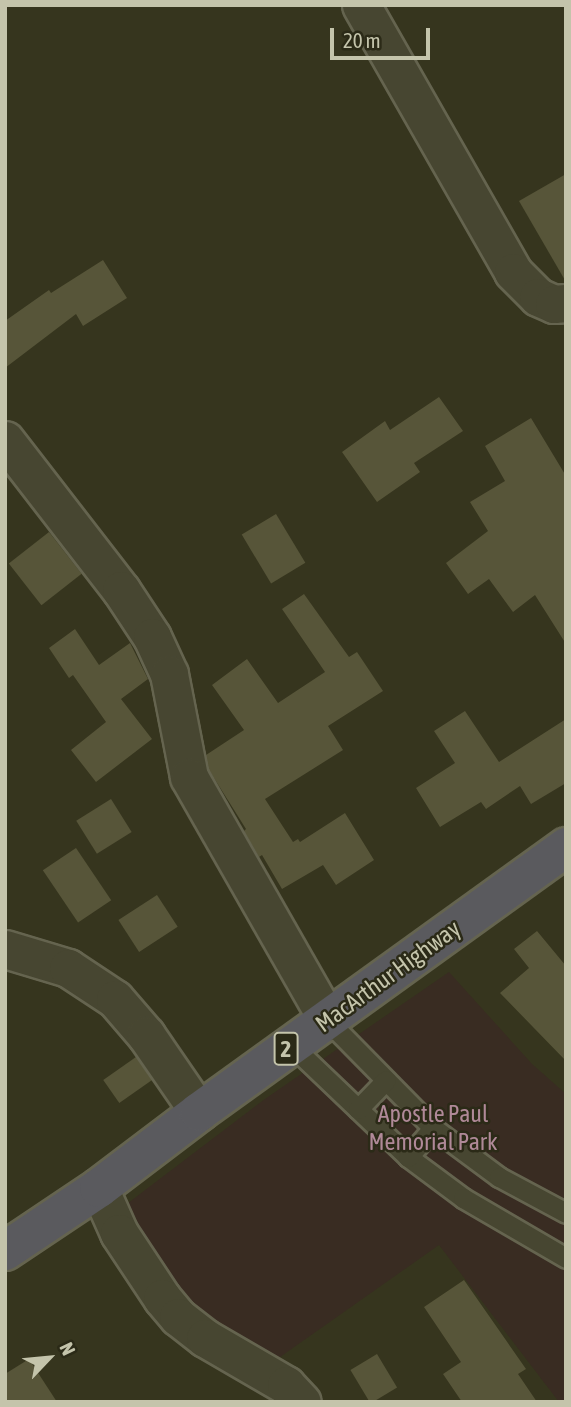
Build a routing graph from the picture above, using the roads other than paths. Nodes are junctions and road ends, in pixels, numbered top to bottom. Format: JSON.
{"nodes":[{"id":1,"x":361,"y":5,"type":"edge"},
{"id":2,"x":566,"y":303,"type":"edge"},
{"id":3,"x":5,"y":440,"type":"edge"},
{"id":4,"x":566,"y":847,"type":"edge"},
{"id":5,"x":5,"y":949,"type":"edge"},
{"id":6,"x":328,"y":1021,"type":"junction"},
{"id":7,"x":291,"y":1045,"type":"junction"},
{"id":8,"x":386,"y":1080,"type":"junction"},
{"id":9,"x":358,"y":1109,"type":"junction"},
{"id":10,"x":199,"y":1112,"type":"junction"},
{"id":11,"x":433,"y":1128,"type":"junction"},
{"id":12,"x":408,"y":1157,"type":"junction"},
{"id":13,"x":99,"y":1188,"type":"junction"},
{"id":14,"x":566,"y":1213,"type":"edge"},
{"id":15,"x":5,"y":1251,"type":"edge"},
{"id":16,"x":566,"y":1258,"type":"edge"},
{"id":17,"x":302,"y":1402,"type":"edge"}],
"edges":[{"from":1,"to":2,"type":"street"},
{"from":3,"to":6,"type":"street"},
{"from":4,"to":6,"type":"highway","name":"MacArthur Highway","number":"2"},
{"from":5,"to":10,"type":"street"},
{"from":6,"to":7,"type":"highway","name":"MacArthur Highway","number":"2"},
{"from":6,"to":8,"type":"lane"},
{"from":7,"to":9,"type":"lane"},
{"from":7,"to":10,"type":"highway","name":"MacArthur Highway","number":"2"},
{"from":8,"to":9,"type":"lane"},
{"from":8,"to":11,"type":"lane"},
{"from":9,"to":12,"type":"lane"},
{"from":10,"to":13,"type":"highway","name":"MacArthur Highway","number":"2"},
{"from":11,"to":12,"type":"lane"},
{"from":11,"to":14,"type":"lane"},
{"from":12,"to":16,"type":"lane"},
{"from":13,"to":15,"type":"highway","name":"MacArthur Highway","number":"2"},
{"from":13,"to":17,"type":"street"}]}
